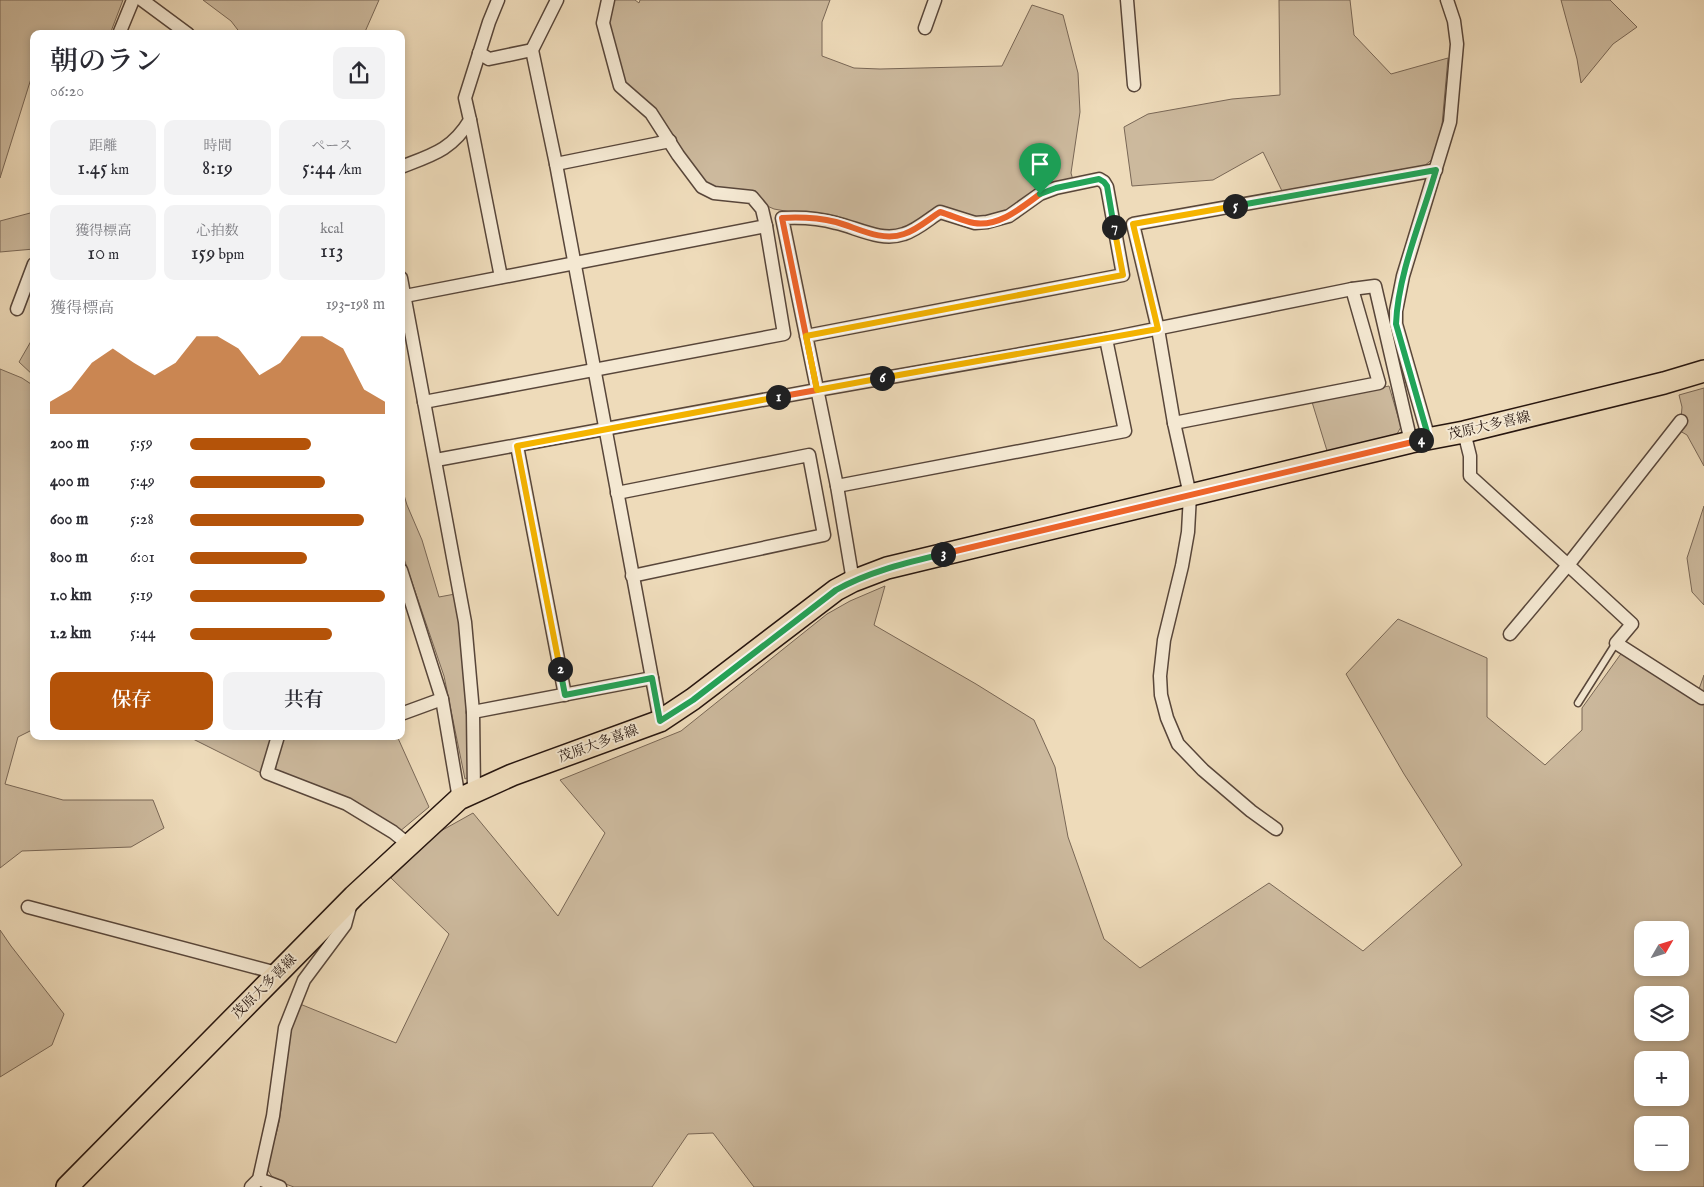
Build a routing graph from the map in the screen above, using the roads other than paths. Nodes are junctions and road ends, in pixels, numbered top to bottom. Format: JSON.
{"nodes":[{"id":1,"x":133,"y":0,"type":"edge"},
{"id":2,"x":142,"y":0,"type":"edge"},
{"id":3,"x":498,"y":0,"type":"edge"},
{"id":4,"x":557,"y":0,"type":"edge"},
{"id":5,"x":608,"y":0,"type":"edge"},
{"id":6,"x":935,"y":0,"type":"edge"},
{"id":7,"x":1127,"y":0,"type":"edge"},
{"id":8,"x":1447,"y":0,"type":"edge"},
{"id":9,"x":925,"y":28,"type":"dead end"},
{"id":10,"x":121,"y":30,"type":"edge"},
{"id":11,"x":183,"y":30,"type":"edge"},
{"id":12,"x":532,"y":50,"type":"junction"},
{"id":13,"x":479,"y":53,"type":"junction"},
{"id":14,"x":1134,"y":85,"type":"dead end"},
{"id":15,"x":470,"y":120,"type":"junction"},
{"id":16,"x":670,"y":141,"type":"junction"},
{"id":17,"x":556,"y":164,"type":"junction"},
{"id":18,"x":405,"y":165,"type":"edge"},
{"id":19,"x":1436,"y":170,"type":"junction"},
{"id":20,"x":766,"y":226,"type":"junction"},
{"id":21,"x":574,"y":264,"type":"junction"},
{"id":22,"x":30,"y":275,"type":"edge"},
{"id":23,"x":501,"y":278,"type":"junction"},
{"id":24,"x":1352,"y":290,"type":"junction"},
{"id":25,"x":405,"y":296,"type":"joint"},
{"id":26,"x":17,"y":309,"type":"dead end"},
{"id":27,"x":1158,"y":329,"type":"junction"},
{"id":28,"x":806,"y":336,"type":"junction"},
{"id":29,"x":1106,"y":339,"type":"junction"},
{"id":30,"x":594,"y":371,"type":"junction"},
{"id":31,"x":1704,"y":371,"type":"edge"},
{"id":32,"x":817,"y":390,"type":"junction"},
{"id":33,"x":424,"y":402,"type":"junction"},
{"id":34,"x":1681,"y":421,"type":"dead end"},
{"id":35,"x":1174,"y":423,"type":"junction"},
{"id":36,"x":605,"y":430,"type":"junction"},
{"id":37,"x":1464,"y":432,"type":"junction"},
{"id":38,"x":1420,"y":440,"type":"junction"},
{"id":39,"x":517,"y":446,"type":"junction"},
{"id":40,"x":436,"y":460,"type":"junction"},
{"id":41,"x":836,"y":486,"type":"junction"},
{"id":42,"x":617,"y":493,"type":"junction"},
{"id":43,"x":1190,"y":495,"type":"junction"},
{"id":44,"x":1568,"y":565,"type":"junction"},
{"id":45,"x":632,"y":576,"type":"junction"},
{"id":46,"x":853,"y":581,"type":"junction"},
{"id":47,"x":405,"y":583,"type":"edge"},
{"id":48,"x":1510,"y":634,"type":"dead end"},
{"id":49,"x":1616,"y":644,"type":"junction"},
{"id":50,"x":652,"y":678,"type":"junction"},
{"id":51,"x":565,"y":695,"type":"junction"},
{"id":52,"x":1702,"y":698,"type":"dead end"},
{"id":53,"x":442,"y":699,"type":"junction"},
{"id":54,"x":1578,"y":702,"type":"dead end"},
{"id":55,"x":473,"y":712,"type":"junction"},
{"id":56,"x":405,"y":713,"type":"edge"},
{"id":57,"x":660,"y":721,"type":"junction"},
{"id":58,"x":277,"y":740,"type":"edge"},
{"id":59,"x":467,"y":795,"type":"junction"},
{"id":60,"x":1276,"y":829,"type":"dead end"},
{"id":61,"x":408,"y":844,"type":"junction"},
{"id":62,"x":354,"y":896,"type":"junction"},
{"id":63,"x":28,"y":907,"type":"dead end"},
{"id":64,"x":277,"y":974,"type":"junction"},
{"id":65,"x":255,"y":1183,"type":"edge"},
{"id":66,"x":67,"y":1187,"type":"edge"},
{"id":67,"x":280,"y":1187,"type":"edge"}],
"edges":[{"from":1,"to":10,"type":"street"},
{"from":2,"to":11,"type":"street"},
{"from":3,"to":13,"type":"street"},
{"from":4,"to":12,"type":"street"},
{"from":5,"to":16,"type":"street"},
{"from":6,"to":9,"type":"street"},
{"from":7,"to":14,"type":"street"},
{"from":8,"to":19,"type":"street"},
{"from":12,"to":13,"type":"street"},
{"from":12,"to":17,"type":"street"},
{"from":13,"to":15,"type":"street"},
{"from":15,"to":18,"type":"street"},
{"from":15,"to":23,"type":"street"},
{"from":16,"to":17,"type":"street"},
{"from":16,"to":20,"type":"street"},
{"from":17,"to":21,"type":"street"},
{"from":19,"to":27,"type":"street"},
{"from":19,"to":38,"type":"street"},
{"from":20,"to":21,"type":"street"},
{"from":20,"to":30,"type":"street"},
{"from":21,"to":23,"type":"street"},
{"from":21,"to":30,"type":"street"},
{"from":22,"to":26,"type":"street"},
{"from":23,"to":25,"type":"street"},
{"from":24,"to":27,"type":"street"},
{"from":24,"to":35,"type":"street"},
{"from":24,"to":38,"type":"street"},
{"from":25,"to":33,"type":"street"},
{"from":27,"to":29,"type":"street"},
{"from":27,"to":35,"type":"street"},
{"from":28,"to":28,"type":"street"},
{"from":28,"to":32,"type":"street"},
{"from":29,"to":32,"type":"street"},
{"from":29,"to":41,"type":"street"},
{"from":30,"to":33,"type":"street"},
{"from":30,"to":36,"type":"street"},
{"from":31,"to":37,"type":"main road","name":"茂原大多喜線"},
{"from":32,"to":36,"type":"street"},
{"from":32,"to":41,"type":"street"},
{"from":33,"to":40,"type":"street"},
{"from":34,"to":44,"type":"street"},
{"from":35,"to":43,"type":"street"},
{"from":36,"to":39,"type":"street"},
{"from":36,"to":42,"type":"street"},
{"from":37,"to":38,"type":"main road","name":"茂原大多喜線"},
{"from":37,"to":44,"type":"street"},
{"from":38,"to":43,"type":"main road","name":"茂原大多喜線"},
{"from":39,"to":40,"type":"street"},
{"from":39,"to":51,"type":"street"},
{"from":40,"to":55,"type":"street"},
{"from":41,"to":46,"type":"street"},
{"from":42,"to":45,"type":"street"},
{"from":42,"to":45,"type":"street"},
{"from":43,"to":46,"type":"main road","name":"茂原大多喜線"},
{"from":43,"to":60,"type":"street"},
{"from":44,"to":48,"type":"street"},
{"from":44,"to":49,"type":"street"},
{"from":45,"to":50,"type":"street"},
{"from":46,"to":57,"type":"main road","name":"茂原大多喜線"},
{"from":47,"to":53,"type":"street"},
{"from":49,"to":52,"type":"street"},
{"from":49,"to":54,"type":"lane"},
{"from":50,"to":51,"type":"street"},
{"from":50,"to":57,"type":"street"},
{"from":51,"to":55,"type":"street"},
{"from":53,"to":56,"type":"street"},
{"from":53,"to":59,"type":"street"},
{"from":55,"to":59,"type":"street"},
{"from":57,"to":59,"type":"main road","name":"茂原大多喜線"},
{"from":58,"to":61,"type":"street"},
{"from":59,"to":61,"type":"main road","name":"茂原大多喜線"},
{"from":61,"to":62,"type":"main road","name":"茂原大多喜線"},
{"from":62,"to":64,"type":"main road","name":"茂原大多喜線"},
{"from":62,"to":65,"type":"street"},
{"from":63,"to":64,"type":"street"},
{"from":64,"to":66,"type":"main road","name":"茂原大多喜線"},
{"from":65,"to":67,"type":"street"}]}
